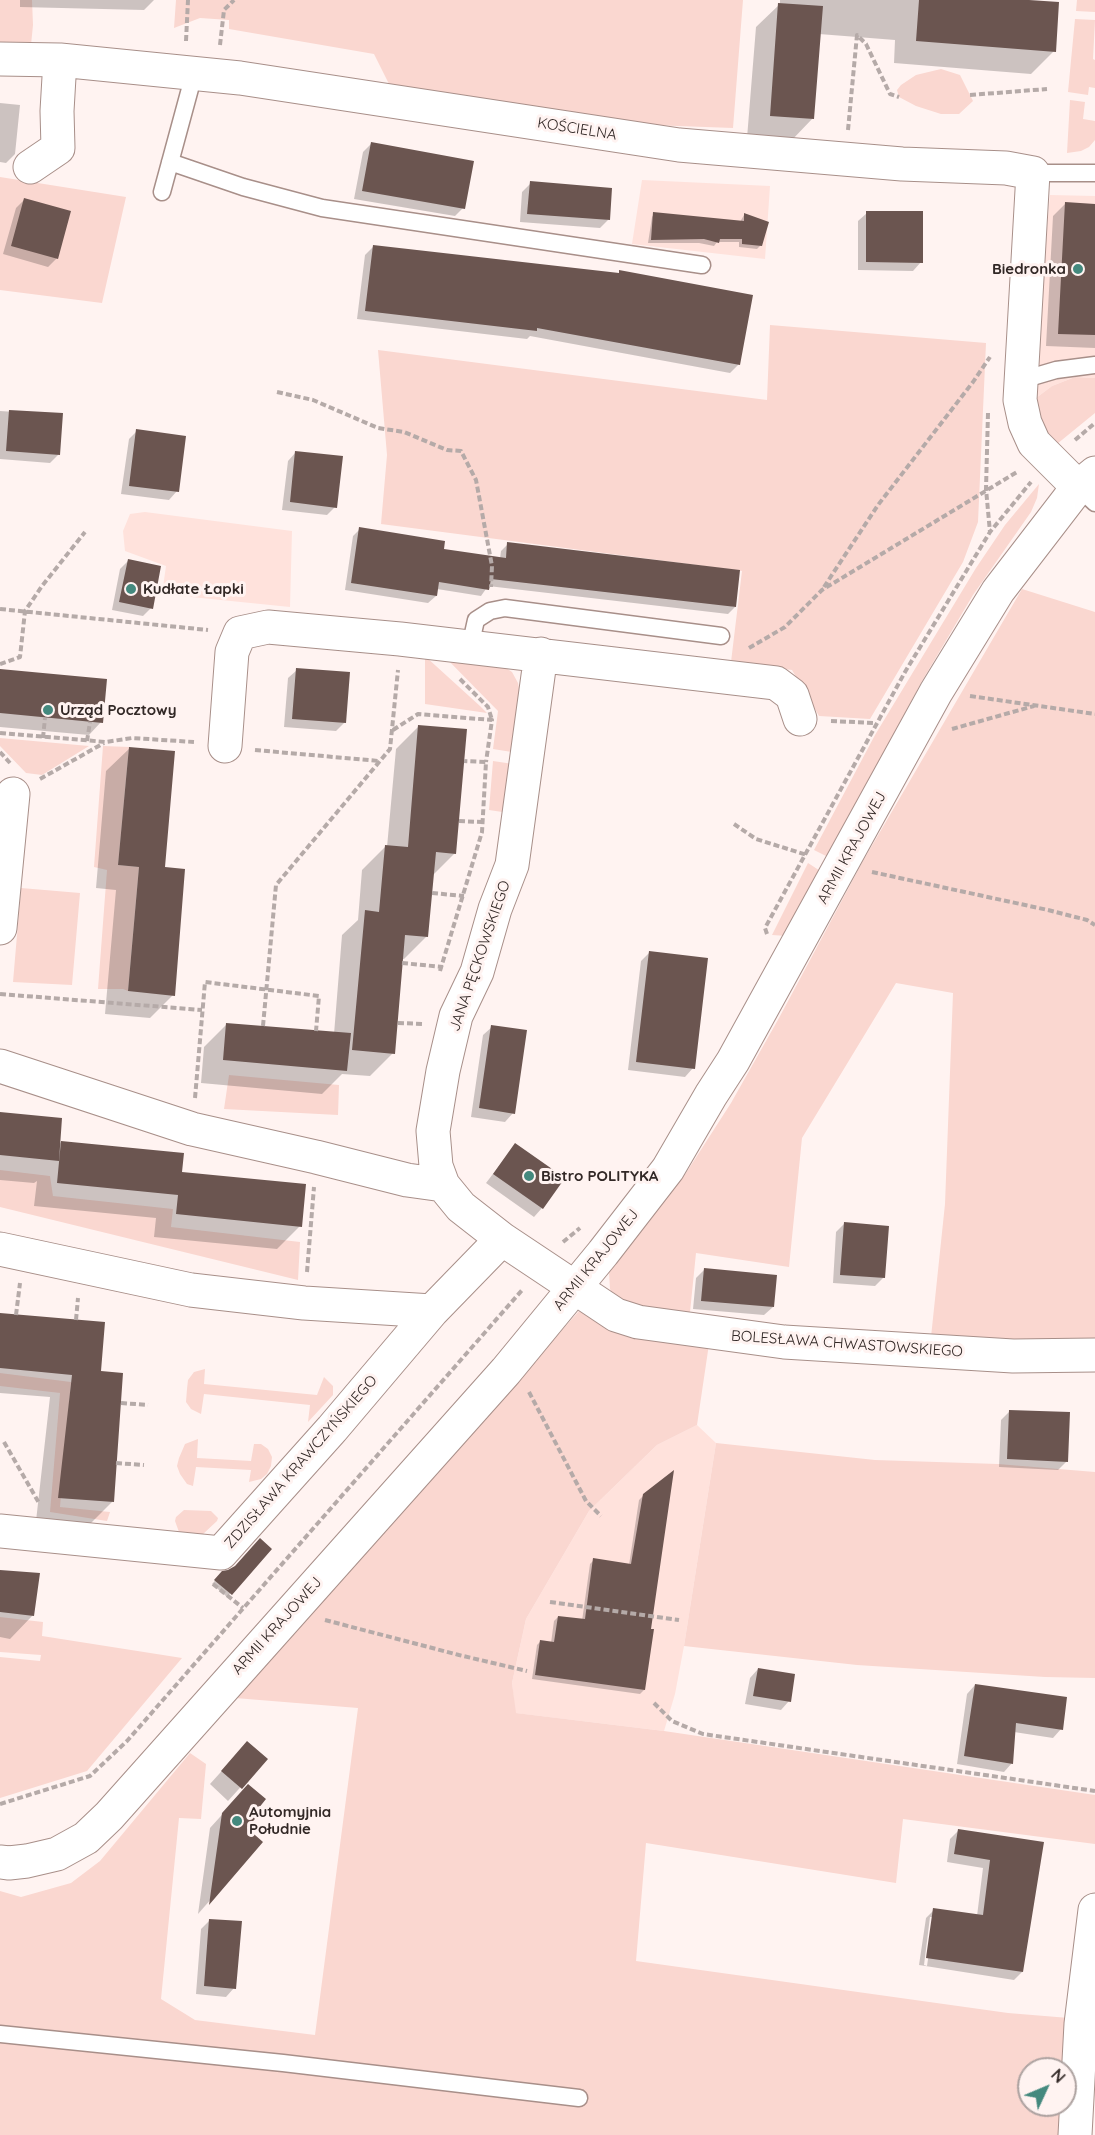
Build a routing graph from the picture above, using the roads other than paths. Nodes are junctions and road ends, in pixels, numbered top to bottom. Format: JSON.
{"nodes":[{"id":1,"x":0,"y":59,"type":"edge"},
{"id":2,"x":60,"y":60,"type":"junction"},
{"id":3,"x":190,"y":73,"type":"junction"},
{"id":4,"x":170,"y":162,"type":"junction"},
{"id":5,"x":30,"y":167,"type":"dead end"},
{"id":6,"x":1033,"y":173,"type":"junction"},
{"id":7,"x":1095,"y":173,"type":"edge"},
{"id":8,"x":162,"y":192,"type":"dead end"},
{"id":9,"x":702,"y":266,"type":"dead end"},
{"id":10,"x":1095,"y":365,"type":"edge"},
{"id":11,"x":1022,"y":380,"type":"junction"},
{"id":12,"x":1089,"y":488,"type":"edge"},
{"id":13,"x":721,"y":636,"type":"dead end"},
{"id":14,"x":470,"y":647,"type":"junction"},
{"id":15,"x":541,"y":654,"type":"junction"},
{"id":16,"x":800,"y":719,"type":"road end"},
{"id":17,"x":225,"y":746,"type":"road end"},
{"id":18,"x":13,"y":794,"type":"road end"},
{"id":19,"x":0,"y":928,"type":"edge"},
{"id":20,"x":0,"y":1066,"type":"edge"},
{"id":21,"x":443,"y":1185,"type":"junction"},
{"id":22,"x":502,"y":1239,"type":"junction"},
{"id":23,"x":0,"y":1249,"type":"edge"},
{"id":24,"x":574,"y":1287,"type":"junction"},
{"id":25,"x":432,"y":1311,"type":"junction"},
{"id":26,"x":1095,"y":1355,"type":"edge"},
{"id":27,"x":0,"y":1531,"type":"edge"},
{"id":28,"x":0,"y":1862,"type":"edge"},
{"id":29,"x":1095,"y":1910,"type":"edge"},
{"id":30,"x":1090,"y":1991,"type":"edge"},
{"id":31,"x":0,"y":2034,"type":"edge"},
{"id":32,"x":579,"y":2098,"type":"dead end"},
{"id":33,"x":1075,"y":2135,"type":"edge"}],
"edges":[{"from":1,"to":2,"type":"street","name":"KOŚCIELNA"},
{"from":2,"to":3,"type":"street","name":"KOŚCIELNA"},
{"from":2,"to":5,"type":"street"},
{"from":3,"to":4,"type":"lane"},
{"from":3,"to":6,"type":"street","name":"KOŚCIELNA"},
{"from":4,"to":8,"type":"lane"},
{"from":4,"to":9,"type":"lane"},
{"from":6,"to":7,"type":"lane","name":"KOŚCIELNA"},
{"from":6,"to":11,"type":"street"},
{"from":10,"to":11,"type":"lane"},
{"from":11,"to":12,"type":"street"},
{"from":12,"to":24,"type":"street","name":"ARMII KRAJOWEJ"},
{"from":13,"to":14,"type":"lane"},
{"from":14,"to":15,"type":"street"},
{"from":14,"to":17,"type":"street"},
{"from":15,"to":16,"type":"street"},
{"from":15,"to":21,"type":"street","name":"JANA PĘCKOWSKIEGO"},
{"from":18,"to":19,"type":"street"},
{"from":20,"to":21,"type":"street"},
{"from":21,"to":22,"type":"street","name":"JANA PĘCKOWSKIEGO"},
{"from":22,"to":24,"type":"street","name":"JANA PĘCKOWSKIEGO"},
{"from":22,"to":25,"type":"street","name":"ZDZISŁAWA KRAWCZYŃSKIEGO"},
{"from":23,"to":25,"type":"street"},
{"from":24,"to":26,"type":"street","name":"BOLESŁAWA CHWASTOWSKIEGO"},
{"from":24,"to":28,"type":"street","name":"ARMII KRAJOWEJ"},
{"from":25,"to":27,"type":"street","name":"ZDZISŁAWA KRAWCZYŃSKIEGO"},
{"from":29,"to":30,"type":"street"},
{"from":30,"to":33,"type":"street"},
{"from":31,"to":32,"type":"lane"}]}
